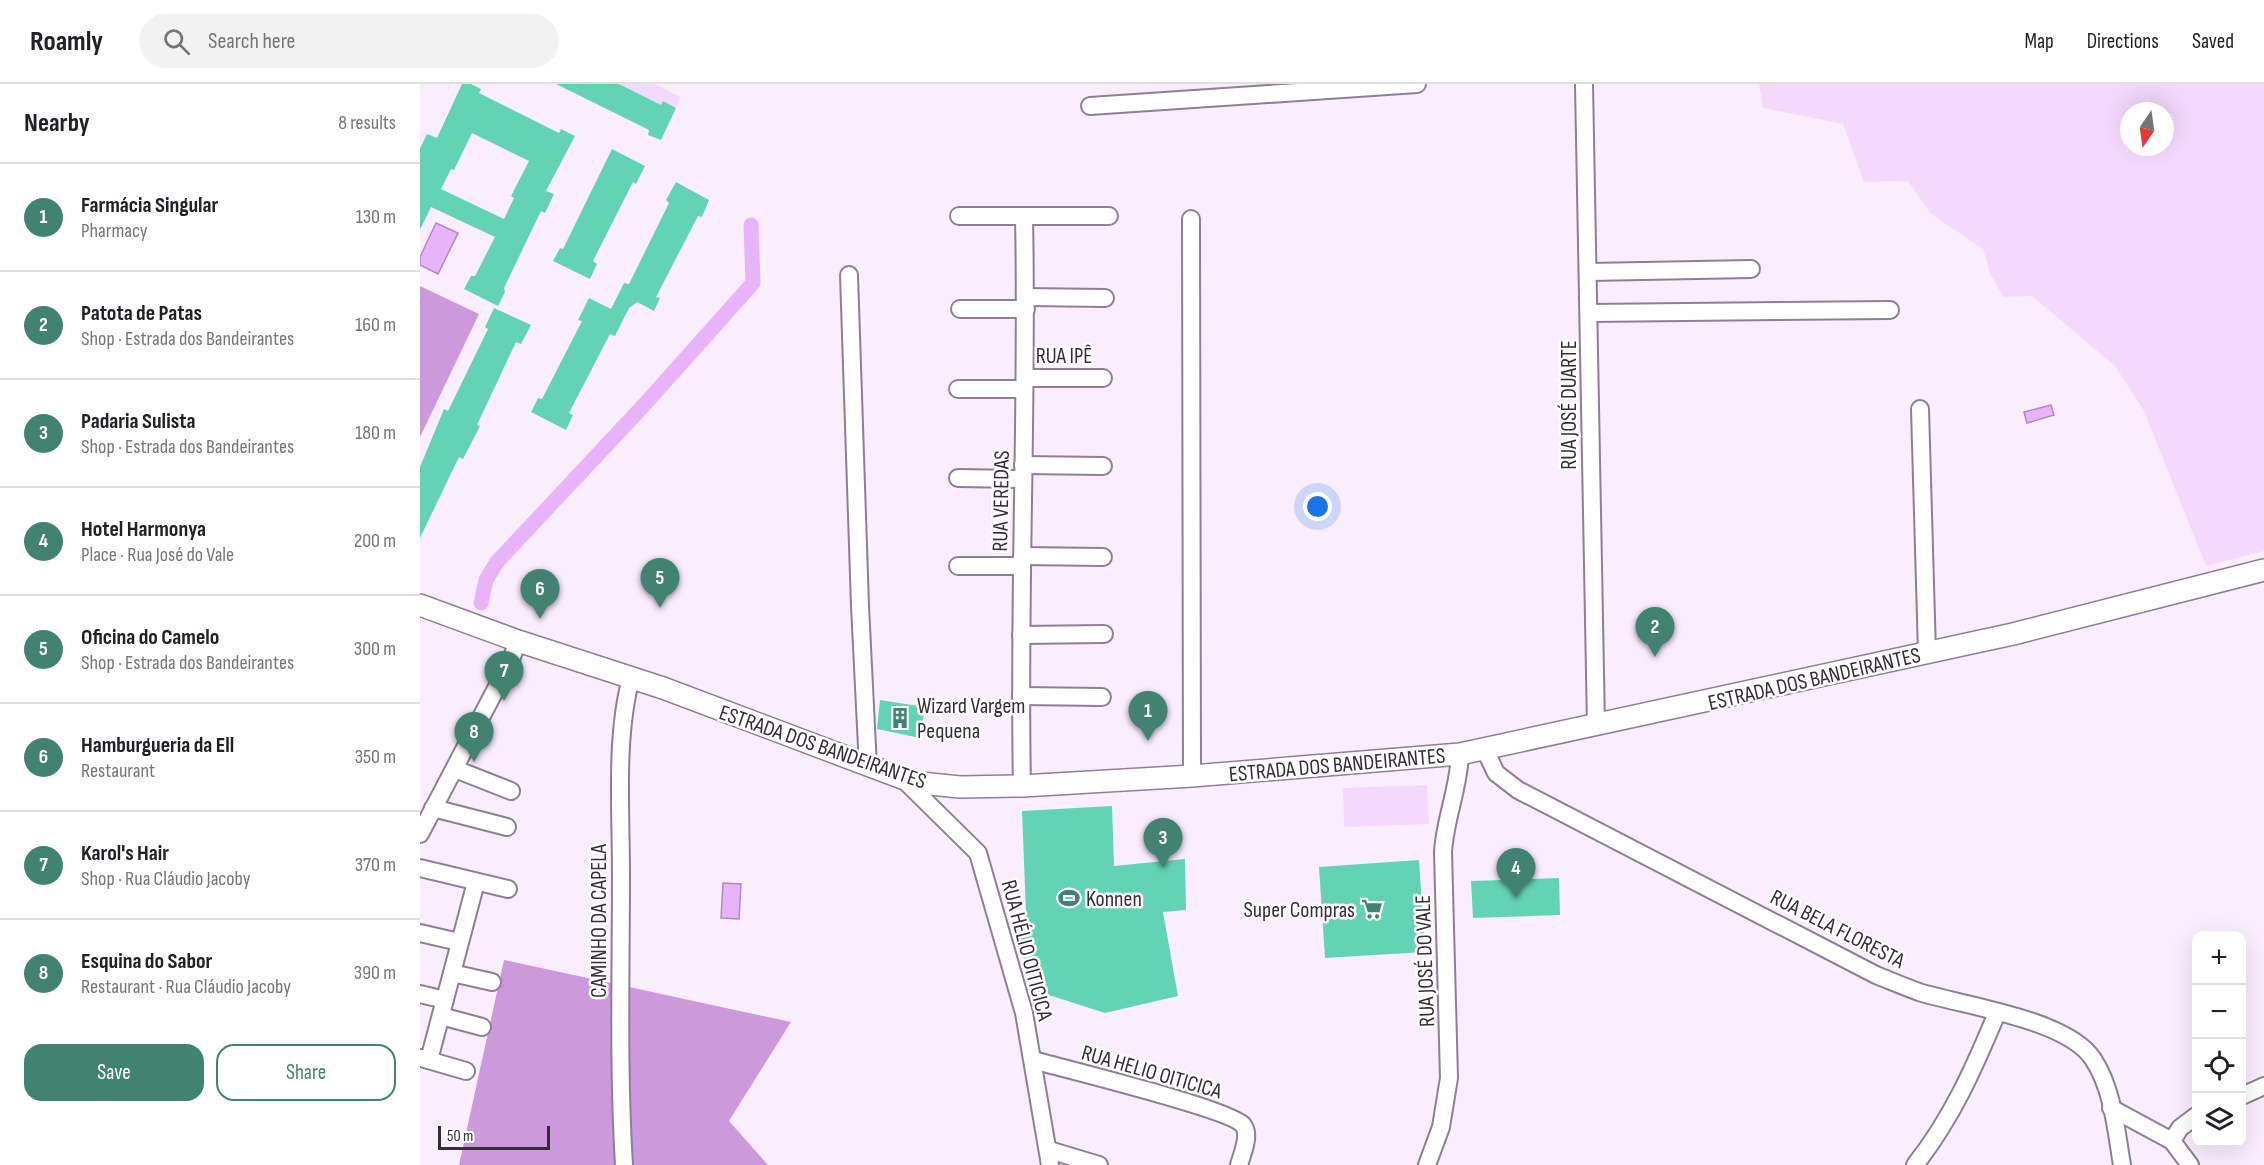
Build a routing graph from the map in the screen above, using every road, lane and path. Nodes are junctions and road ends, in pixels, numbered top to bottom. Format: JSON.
{"nodes":[{"id":1,"x":1417,"y":84,"type":"edge"},
{"id":2,"x":1584,"y":84,"type":"edge"},
{"id":3,"x":1358,"y":86,"type":"edge"},
{"id":4,"x":1090,"y":106,"type":"dead end"},
{"id":5,"x":959,"y":216,"type":"dead end"},
{"id":6,"x":1109,"y":216,"type":"dead end"},
{"id":7,"x":1024,"y":217,"type":"junction"},
{"id":8,"x":1191,"y":219,"type":"dead end"},
{"id":9,"x":1751,"y":269,"type":"dead end"},
{"id":10,"x":1589,"y":272,"type":"junction"},
{"id":11,"x":849,"y":275,"type":"dead end"},
{"id":12,"x":1105,"y":298,"type":"dead end"},
{"id":13,"x":1026,"y":303,"type":"junction"},
{"id":14,"x":960,"y":309,"type":"dead end"},
{"id":15,"x":1890,"y":310,"type":"dead end"},
{"id":16,"x":1590,"y":312,"type":"junction"},
{"id":17,"x":1103,"y":378,"type":"dead end"},
{"id":18,"x":1024,"y":383,"type":"junction"},
{"id":19,"x":958,"y":389,"type":"dead end"},
{"id":20,"x":1920,"y":409,"type":"dead end"},
{"id":21,"x":1103,"y":466,"type":"dead end"},
{"id":22,"x":1023,"y":472,"type":"junction"},
{"id":23,"x":958,"y":478,"type":"dead end"},
{"id":24,"x":1103,"y":557,"type":"dead end"},
{"id":25,"x":1022,"y":561,"type":"junction"},
{"id":26,"x":958,"y":566,"type":"dead end"},
{"id":27,"x":2264,"y":570,"type":"edge"},
{"id":28,"x":420,"y":605,"type":"edge"},
{"id":29,"x":1104,"y":634,"type":"dead end"},
{"id":30,"x":1021,"y":635,"type":"junction"},
{"id":31,"x":518,"y":641,"type":"junction"},
{"id":32,"x":1927,"y":653,"type":"junction"},
{"id":33,"x":631,"y":678,"type":"junction"},
{"id":34,"x":1021,"y":696,"type":"junction"},
{"id":35,"x":1102,"y":697,"type":"dead end"},
{"id":36,"x":1596,"y":726,"type":"junction"},
{"id":37,"x":1485,"y":750,"type":"junction"},
{"id":38,"x":1460,"y":754,"type":"junction"},
{"id":39,"x":868,"y":767,"type":"junction"},
{"id":40,"x":455,"y":769,"type":"junction"},
{"id":41,"x":1192,"y":776,"type":"junction"},
{"id":42,"x":902,"y":778,"type":"junction"},
{"id":43,"x":1022,"y":786,"type":"junction"},
{"id":44,"x":511,"y":792,"type":"dead end"},
{"id":45,"x":433,"y":808,"type":"junction"},
{"id":46,"x":507,"y":827,"type":"dead end"},
{"id":47,"x":420,"y":834,"type":"edge"},
{"id":48,"x":420,"y":868,"type":"edge"},
{"id":49,"x":476,"y":882,"type":"junction"},
{"id":50,"x":508,"y":889,"type":"dead end"},
{"id":51,"x":420,"y":933,"type":"edge"},
{"id":52,"x":459,"y":942,"type":"junction"},
{"id":53,"x":452,"y":973,"type":"junction"},
{"id":54,"x":492,"y":982,"type":"dead end"},
{"id":55,"x":420,"y":994,"type":"edge"},
{"id":56,"x":443,"y":1008,"type":"junction"},
{"id":57,"x":1996,"y":1013,"type":"junction"},
{"id":58,"x":482,"y":1027,"type":"dead end"},
{"id":59,"x":425,"y":1059,"type":"edge"},
{"id":60,"x":1033,"y":1060,"type":"junction"},
{"id":61,"x":466,"y":1071,"type":"dead end"},
{"id":62,"x":2264,"y":1086,"type":"edge"},
{"id":63,"x":2246,"y":1094,"type":"edge"},
{"id":64,"x":2111,"y":1108,"type":"junction"},
{"id":65,"x":2192,"y":1119,"type":"edge"},
{"id":66,"x":2172,"y":1141,"type":"junction"},
{"id":67,"x":1049,"y":1158,"type":"edge"},
{"id":68,"x":624,"y":1165,"type":"edge"},
{"id":69,"x":1099,"y":1165,"type":"edge"},
{"id":70,"x":1239,"y":1165,"type":"edge"},
{"id":71,"x":1427,"y":1165,"type":"edge"},
{"id":72,"x":1915,"y":1165,"type":"edge"},
{"id":73,"x":2122,"y":1165,"type":"edge"},
{"id":74,"x":2190,"y":1165,"type":"edge"}],
"edges":[{"from":1,"to":3,"type":"street"},
{"from":2,"to":10,"type":"street","name":"RUA JOSÉ DUARTE"},
{"from":3,"to":4,"type":"street"},
{"from":5,"to":7,"type":"street"},
{"from":6,"to":7,"type":"street"},
{"from":7,"to":13,"type":"street","name":"RUA VEREDAS"},
{"from":8,"to":41,"type":"street"},
{"from":9,"to":10,"type":"street"},
{"from":10,"to":16,"type":"street","name":"RUA JOSÉ DUARTE"},
{"from":11,"to":39,"type":"street"},
{"from":12,"to":13,"type":"street"},
{"from":13,"to":14,"type":"street"},
{"from":13,"to":18,"type":"street","name":"RUA VEREDAS"},
{"from":15,"to":16,"type":"street"},
{"from":16,"to":36,"type":"street","name":"RUA JOSÉ DUARTE"},
{"from":17,"to":18,"type":"street","name":"RUA IPÊ"},
{"from":18,"to":19,"type":"street","name":"RUA IPÊ"},
{"from":18,"to":22,"type":"street","name":"RUA VEREDAS"},
{"from":20,"to":32,"type":"street"},
{"from":21,"to":22,"type":"street"},
{"from":22,"to":23,"type":"street"},
{"from":22,"to":25,"type":"street","name":"RUA VEREDAS"},
{"from":24,"to":25,"type":"street"},
{"from":25,"to":26,"type":"street"},
{"from":25,"to":30,"type":"street","name":"RUA VEREDAS"},
{"from":27,"to":32,"type":"main road","name":"ESTRADA DOS BANDEIRANTES"},
{"from":28,"to":31,"type":"main road","name":"ESTRADA DOS BANDEIRANTES"},
{"from":29,"to":30,"type":"street"},
{"from":30,"to":34,"type":"street","name":"RUA VEREDAS"},
{"from":31,"to":33,"type":"main road","name":"ESTRADA DOS BANDEIRANTES"},
{"from":31,"to":40,"type":"street"},
{"from":32,"to":36,"type":"main road","name":"ESTRADA DOS BANDEIRANTES"},
{"from":33,"to":39,"type":"main road","name":"ESTRADA DOS BANDEIRANTES"},
{"from":33,"to":68,"type":"street","name":"CAMINHO DA CAPELA"},
{"from":34,"to":35,"type":"street"},
{"from":34,"to":43,"type":"street","name":"RUA VEREDAS"},
{"from":36,"to":37,"type":"main road","name":"ESTRADA DOS BANDEIRANTES"},
{"from":37,"to":38,"type":"main road","name":"ESTRADA DOS BANDEIRANTES"},
{"from":37,"to":57,"type":"street","name":"RUA BELA FLORESTA"},
{"from":38,"to":41,"type":"main road","name":"ESTRADA DOS BANDEIRANTES"},
{"from":38,"to":71,"type":"street","name":"RUA JOSÉ DO VALE"},
{"from":39,"to":42,"type":"main road","name":"ESTRADA DOS BANDEIRANTES"},
{"from":40,"to":44,"type":"street"},
{"from":40,"to":45,"type":"street"},
{"from":41,"to":43,"type":"main road","name":"ESTRADA DOS BANDEIRANTES"},
{"from":42,"to":43,"type":"main road","name":"ESTRADA DOS BANDEIRANTES"},
{"from":42,"to":60,"type":"street","name":"RUA HÉLIO OITICICA"},
{"from":45,"to":46,"type":"street"},
{"from":45,"to":47,"type":"street"},
{"from":48,"to":49,"type":"street"},
{"from":49,"to":50,"type":"street"},
{"from":49,"to":52,"type":"street"},
{"from":51,"to":52,"type":"street"},
{"from":52,"to":53,"type":"street"},
{"from":53,"to":54,"type":"street"},
{"from":53,"to":56,"type":"street"},
{"from":55,"to":56,"type":"street"},
{"from":56,"to":58,"type":"street"},
{"from":56,"to":59,"type":"street"},
{"from":57,"to":64,"type":"street","name":"RUA BELA FLORESTA"},
{"from":57,"to":72,"type":"street"},
{"from":59,"to":61,"type":"street"},
{"from":60,"to":67,"type":"street","name":"RUA HÉLIO OITICICA"},
{"from":60,"to":70,"type":"street","name":"RUA HELIO OITICICA"},
{"from":62,"to":63,"type":"street"},
{"from":64,"to":66,"type":"street"},
{"from":64,"to":73,"type":"street","name":"RUA BELA FLORESTA"},
{"from":65,"to":66,"type":"street"},
{"from":66,"to":74,"type":"street"},
{"from":67,"to":69,"type":"street"}]}
